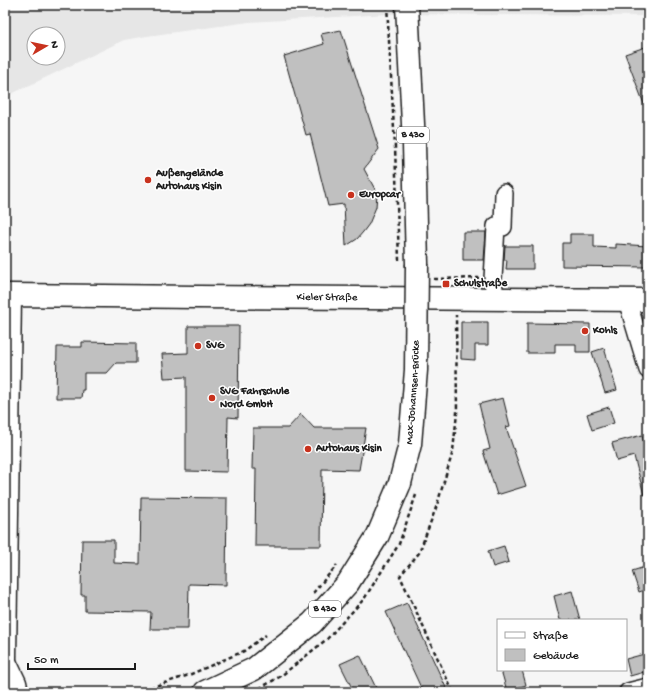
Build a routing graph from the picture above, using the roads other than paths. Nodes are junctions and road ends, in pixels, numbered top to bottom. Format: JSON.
{"nodes":[{"id":1,"x":407,"y":5,"type":"edge"},
{"id":2,"x":504,"y":193,"type":"dead end"},
{"id":3,"x":7,"y":295,"type":"edge"},
{"id":4,"x":495,"y":299,"type":"junction"},
{"id":5,"x":638,"y":300,"type":"edge"},
{"id":6,"x":648,"y":370,"type":"edge"},
{"id":7,"x":6,"y":487,"type":"edge"},
{"id":8,"x":5,"y":658,"type":"edge"},
{"id":9,"x":5,"y":662,"type":"edge"},
{"id":10,"x":648,"y":687,"type":"edge"},
{"id":11,"x":17,"y":692,"type":"edge"},
{"id":12,"x":205,"y":692,"type":"edge"},
{"id":13,"x":628,"y":692,"type":"edge"}],
"edges":[{"from":1,"to":12,"type":"main road","name":"Max-Johannsen-Brücke","number":"B 430","bridge":true},
{"from":2,"to":4,"type":"street"},
{"from":3,"to":4,"type":"main road","name":"Kieler Straße"},
{"from":3,"to":7,"type":"main road"},
{"from":4,"to":5,"type":"main road","name":"Kieler Straße"},
{"from":5,"to":6,"type":"street"},
{"from":7,"to":8,"type":"main road"},
{"from":9,"to":11,"type":"main road"},
{"from":10,"to":13,"type":"street"}]}
